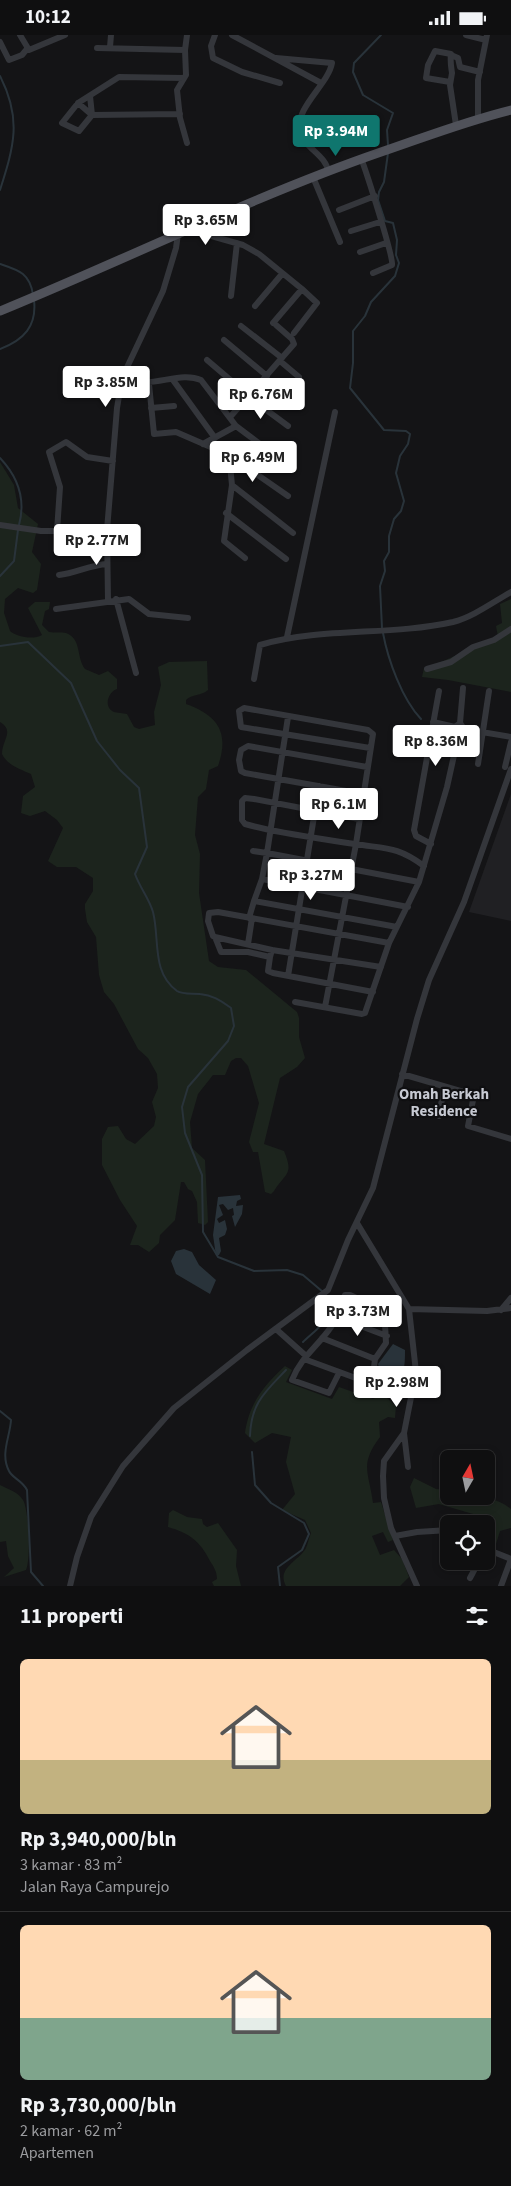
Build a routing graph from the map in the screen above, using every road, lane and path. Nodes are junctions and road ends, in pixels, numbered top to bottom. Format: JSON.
{"nodes":[{"id":1,"x":20,"y":35,"type":"edge"},
{"id":2,"x":65,"y":35,"type":"edge"},
{"id":3,"x":111,"y":35,"type":"edge"},
{"id":4,"x":187,"y":35,"type":"edge"},
{"id":5,"x":216,"y":35,"type":"edge"},
{"id":6,"x":232,"y":35,"type":"edge"},
{"id":7,"x":466,"y":35,"type":"edge"},
{"id":8,"x":487,"y":37,"type":"edge"},
{"id":9,"x":0,"y":43,"type":"edge"},
{"id":10,"x":110,"y":47,"type":"junction"},
{"id":11,"x":97,"y":48,"type":"dead end"},
{"id":12,"x":26,"y":49,"type":"junction"},
{"id":13,"x":185,"y":50,"type":"junction"},
{"id":14,"x":451,"y":55,"type":"junction"},
{"id":15,"x":276,"y":59,"type":"junction"},
{"id":16,"x":480,"y":72,"type":"junction"},
{"id":17,"x":184,"y":78,"type":"junction"},
{"id":18,"x":450,"y":82,"type":"junction"},
{"id":19,"x":280,"y":83,"type":"dead end"},
{"id":20,"x":321,"y":83,"type":"junction"},
{"id":21,"x":90,"y":96,"type":"junction"},
{"id":22,"x":78,"y":103,"type":"junction"},
{"id":23,"x":511,"y":110,"type":"edge"},
{"id":24,"x":180,"y":114,"type":"junction"},
{"id":25,"x":92,"y":115,"type":"junction"},
{"id":26,"x":478,"y":118,"type":"junction"},
{"id":27,"x":456,"y":125,"type":"junction"},
{"id":28,"x":187,"y":143,"type":"dead end"},
{"id":29,"x":361,"y":158,"type":"junction"},
{"id":30,"x":328,"y":171,"type":"junction"},
{"id":31,"x":312,"y":177,"type":"junction"},
{"id":32,"x":375,"y":196,"type":"junction"},
{"id":33,"x":235,"y":210,"type":"junction"},
{"id":34,"x":339,"y":210,"type":"dead end"},
{"id":35,"x":380,"y":222,"type":"junction"},
{"id":36,"x":198,"y":225,"type":"junction"},
{"id":37,"x":243,"y":226,"type":"dead end"},
{"id":38,"x":351,"y":231,"type":"dead end"},
{"id":39,"x":178,"y":234,"type":"junction"},
{"id":40,"x":340,"y":242,"type":"dead end"},
{"id":41,"x":237,"y":243,"type":"junction"},
{"id":42,"x":386,"y":243,"type":"junction"},
{"id":43,"x":360,"y":252,"type":"dead end"},
{"id":44,"x":373,"y":273,"type":"dead end"},
{"id":45,"x":282,"y":274,"type":"junction"},
{"id":46,"x":302,"y":289,"type":"junction"},
{"id":47,"x":231,"y":296,"type":"dead end"},
{"id":48,"x":255,"y":306,"type":"dead end"},
{"id":49,"x":0,"y":311,"type":"edge"},
{"id":50,"x":241,"y":325,"type":"dead end"},
{"id":51,"x":294,"y":333,"type":"dead end"},
{"id":52,"x":224,"y":340,"type":"dead end"},
{"id":53,"x":207,"y":359,"type":"dead end"},
{"id":54,"x":281,"y":359,"type":"junction"},
{"id":55,"x":266,"y":377,"type":"junction"},
{"id":56,"x":299,"y":377,"type":"dead end"},
{"id":57,"x":122,"y":378,"type":"junction"},
{"id":58,"x":173,"y":380,"type":"junction"},
{"id":59,"x":149,"y":384,"type":"junction"},
{"id":60,"x":250,"y":395,"type":"junction"},
{"id":61,"x":296,"y":402,"type":"dead end"},
{"id":62,"x":174,"y":406,"type":"dead end"},
{"id":63,"x":151,"y":408,"type":"junction"},
{"id":64,"x":335,"y":412,"type":"dead end"},
{"id":65,"x":231,"y":416,"type":"junction"},
{"id":66,"x":288,"y":425,"type":"dead end"},
{"id":67,"x":236,"y":426,"type":"junction"},
{"id":68,"x":215,"y":438,"type":"junction"},
{"id":69,"x":203,"y":444,"type":"junction"},
{"id":70,"x":229,"y":455,"type":"junction"},
{"id":71,"x":113,"y":461,"type":"junction"},
{"id":72,"x":289,"y":466,"type":"dead end"},
{"id":73,"x":232,"y":485,"type":"junction"},
{"id":74,"x":288,"y":495,"type":"dead end"},
{"id":75,"x":226,"y":513,"type":"junction"},
{"id":76,"x":0,"y":525,"type":"edge"},
{"id":77,"x":107,"y":530,"type":"junction"},
{"id":78,"x":57,"y":531,"type":"junction"},
{"id":79,"x":293,"y":533,"type":"dead end"},
{"id":80,"x":245,"y":558,"type":"dead end"},
{"id":81,"x":286,"y":559,"type":"dead end"},
{"id":82,"x":107,"y":564,"type":"junction"},
{"id":83,"x":59,"y":575,"type":"dead end"},
{"id":84,"x":511,"y":592,"type":"edge"},
{"id":85,"x":116,"y":599,"type":"junction"},
{"id":86,"x":108,"y":601,"type":"junction"},
{"id":87,"x":56,"y":609,"type":"dead end"},
{"id":88,"x":188,"y":618,"type":"dead end"},
{"id":89,"x":511,"y":629,"type":"edge"},
{"id":90,"x":287,"y":637,"type":"junction"},
{"id":91,"x":427,"y":669,"type":"dead end"},
{"id":92,"x":136,"y":673,"type":"dead end"},
{"id":93,"x":254,"y":679,"type":"dead end"},
{"id":94,"x":463,"y":688,"type":"dead end"},
{"id":95,"x":439,"y":691,"type":"dead end"},
{"id":96,"x":489,"y":691,"type":"dead end"},
{"id":97,"x":288,"y":717,"type":"junction"},
{"id":98,"x":433,"y":722,"type":"junction"},
{"id":99,"x":459,"y":728,"type":"junction"},
{"id":100,"x":484,"y":731,"type":"junction"},
{"id":101,"x":285,"y":734,"type":"junction"},
{"id":102,"x":511,"y":737,"type":"edge"},
{"id":103,"x":511,"y":742,"type":"edge"},
{"id":104,"x":370,"y":748,"type":"junction"},
{"id":105,"x":282,"y":752,"type":"junction"},
{"id":106,"x":478,"y":764,"type":"dead end"},
{"id":107,"x":367,"y":767,"type":"junction"},
{"id":108,"x":508,"y":768,"type":"edge"},
{"id":109,"x":277,"y":779,"type":"junction"},
{"id":110,"x":319,"y":786,"type":"junction"},
{"id":111,"x":363,"y":794,"type":"junction"},
{"id":112,"x":274,"y":802,"type":"junction"},
{"id":113,"x":315,"y":811,"type":"junction"},
{"id":114,"x":359,"y":819,"type":"junction"},
{"id":115,"x":270,"y":829,"type":"junction"},
{"id":116,"x":311,"y":836,"type":"junction"},
{"id":117,"x":356,"y":844,"type":"junction"},
{"id":118,"x":431,"y":844,"type":"junction"},
{"id":119,"x":253,"y":851,"type":"dead end"},
{"id":120,"x":267,"y":853,"type":"junction"},
{"id":121,"x":307,"y":860,"type":"junction"},
{"id":122,"x":424,"y":866,"type":"junction"},
{"id":123,"x":352,"y":868,"type":"junction"},
{"id":124,"x":262,"y":879,"type":"junction"},
{"id":125,"x":419,"y":881,"type":"junction"},
{"id":126,"x":303,"y":888,"type":"junction"},
{"id":127,"x":346,"y":895,"type":"junction"},
{"id":128,"x":254,"y":901,"type":"junction"},
{"id":129,"x":408,"y":907,"type":"junction"},
{"id":130,"x":299,"y":910,"type":"junction"},
{"id":131,"x":342,"y":917,"type":"junction"},
{"id":132,"x":250,"y":918,"type":"junction"},
{"id":133,"x":296,"y":926,"type":"junction"},
{"id":134,"x":397,"y":927,"type":"junction"},
{"id":135,"x":340,"y":933,"type":"junction"},
{"id":136,"x":215,"y":937,"type":"junction"},
{"id":137,"x":389,"y":943,"type":"junction"},
{"id":138,"x":248,"y":944,"type":"junction"},
{"id":139,"x":272,"y":950,"type":"junction"},
{"id":140,"x":292,"y":952,"type":"junction"},
{"id":141,"x":270,"y":957,"type":"junction"},
{"id":142,"x":334,"y":959,"type":"junction"},
{"id":143,"x":381,"y":967,"type":"junction"},
{"id":144,"x":288,"y":976,"type":"junction"},
{"id":145,"x":329,"y":983,"type":"junction"},
{"id":146,"x":373,"y":992,"type":"junction"},
{"id":147,"x":295,"y":1002,"type":"dead end"},
{"id":148,"x":326,"y":1007,"type":"junction"},
{"id":149,"x":402,"y":1074,"type":"junction"},
{"id":150,"x":444,"y":1088,"type":"junction"},
{"id":151,"x":438,"y":1116,"type":"dead end"},
{"id":152,"x":511,"y":1139,"type":"edge"},
{"id":153,"x":357,"y":1223,"type":"junction"},
{"id":154,"x":511,"y":1298,"type":"edge"},
{"id":155,"x":511,"y":1308,"type":"edge"},
{"id":156,"x":410,"y":1309,"type":"junction"},
{"id":157,"x":501,"y":1310,"type":"junction"},
{"id":158,"x":337,"y":1317,"type":"junction"},
{"id":159,"x":276,"y":1329,"type":"junction"},
{"id":160,"x":387,"y":1336,"type":"junction"},
{"id":161,"x":322,"y":1338,"type":"junction"},
{"id":162,"x":303,"y":1355,"type":"junction"},
{"id":163,"x":375,"y":1359,"type":"junction"},
{"id":164,"x":339,"y":1373,"type":"junction"},
{"id":165,"x":404,"y":1433,"type":"junction"},
{"id":166,"x":408,"y":1467,"type":"dead end"},
{"id":167,"x":440,"y":1531,"type":"edge"},
{"id":168,"x":395,"y":1536,"type":"junction"},
{"id":169,"x":495,"y":1553,"type":"edge"},
{"id":170,"x":511,"y":1559,"type":"edge"},
{"id":171,"x":474,"y":1570,"type":"edge"},
{"id":172,"x":470,"y":1578,"type":"dead end"},
{"id":173,"x":70,"y":1586,"type":"edge"},
{"id":174,"x":417,"y":1586,"type":"edge"},
{"id":175,"x":500,"y":1586,"type":"edge"}],
"edges":[{"from":1,"to":12,"type":"street"},
{"from":2,"to":12,"type":"street"},
{"from":3,"to":10,"type":"street"},
{"from":4,"to":13,"type":"street"},
{"from":5,"to":19,"type":"street"},
{"from":6,"to":15,"type":"street"},
{"from":7,"to":8,"type":"street"},
{"from":8,"to":16,"type":"street"},
{"from":9,"to":12,"type":"street"},
{"from":10,"to":11,"type":"street"},
{"from":10,"to":13,"type":"street"},
{"from":13,"to":17,"type":"street"},
{"from":14,"to":16,"type":"street"},
{"from":14,"to":18,"type":"street"},
{"from":14,"to":18,"type":"street"},
{"from":15,"to":20,"type":"street"},
{"from":15,"to":20,"type":"street"},
{"from":16,"to":26,"type":"street"},
{"from":17,"to":21,"type":"street"},
{"from":17,"to":24,"type":"street"},
{"from":18,"to":27,"type":"street"},
{"from":20,"to":30,"type":"street"},
{"from":21,"to":22,"type":"street"},
{"from":21,"to":25,"type":"street"},
{"from":22,"to":25,"type":"street"},
{"from":22,"to":25,"type":"street"},
{"from":23,"to":26,"type":"main road"},
{"from":24,"to":25,"type":"street"},
{"from":24,"to":28,"type":"street"},
{"from":26,"to":27,"type":"main road"},
{"from":27,"to":29,"type":"main road"},
{"from":29,"to":30,"type":"main road"},
{"from":29,"to":32,"type":"street"},
{"from":30,"to":31,"type":"main road"},
{"from":31,"to":33,"type":"main road"},
{"from":31,"to":40,"type":"street"},
{"from":32,"to":34,"type":"street"},
{"from":32,"to":35,"type":"street"},
{"from":33,"to":36,"type":"main road"},
{"from":33,"to":37,"type":"street"},
{"from":35,"to":38,"type":"street"},
{"from":35,"to":42,"type":"street"},
{"from":36,"to":39,"type":"main road"},
{"from":36,"to":41,"type":"street"},
{"from":39,"to":49,"type":"main road"},
{"from":39,"to":57,"type":"street"},
{"from":41,"to":45,"type":"street"},
{"from":41,"to":47,"type":"street"},
{"from":42,"to":43,"type":"street"},
{"from":42,"to":44,"type":"street"},
{"from":45,"to":46,"type":"street"},
{"from":45,"to":48,"type":"street"},
{"from":46,"to":51,"type":"street"},
{"from":46,"to":54,"type":"street"},
{"from":50,"to":54,"type":"street"},
{"from":52,"to":55,"type":"street"},
{"from":53,"to":60,"type":"street"},
{"from":54,"to":55,"type":"street"},
{"from":54,"to":56,"type":"street"},
{"from":55,"to":60,"type":"street"},
{"from":55,"to":61,"type":"street"},
{"from":57,"to":59,"type":"street"},
{"from":57,"to":71,"type":"street"},
{"from":58,"to":59,"type":"street"},
{"from":58,"to":65,"type":"street"},
{"from":58,"to":68,"type":"street"},
{"from":59,"to":63,"type":"street"},
{"from":60,"to":65,"type":"street"},
{"from":60,"to":66,"type":"street"},
{"from":62,"to":63,"type":"street"},
{"from":63,"to":69,"type":"street"},
{"from":64,"to":90,"type":"street"},
{"from":65,"to":67,"type":"street"},
{"from":67,"to":68,"type":"street"},
{"from":67,"to":72,"type":"street"},
{"from":68,"to":69,"type":"street"},
{"from":69,"to":70,"type":"street"},
{"from":70,"to":73,"type":"street"},
{"from":70,"to":74,"type":"street"},
{"from":71,"to":77,"type":"street"},
{"from":71,"to":78,"type":"street"},
{"from":73,"to":75,"type":"street"},
{"from":73,"to":79,"type":"street"},
{"from":75,"to":80,"type":"street"},
{"from":75,"to":81,"type":"street"},
{"from":76,"to":78,"type":"street"},
{"from":77,"to":78,"type":"street"},
{"from":77,"to":82,"type":"street"},
{"from":82,"to":83,"type":"street"},
{"from":82,"to":86,"type":"street"},
{"from":84,"to":90,"type":"street"},
{"from":85,"to":86,"type":"street"},
{"from":85,"to":88,"type":"street"},
{"from":85,"to":92,"type":"street"},
{"from":86,"to":87,"type":"street"},
{"from":89,"to":91,"type":"street"},
{"from":90,"to":93,"type":"street"},
{"from":94,"to":99,"type":"street"},
{"from":95,"to":98,"type":"street"},
{"from":96,"to":100,"type":"street"},
{"from":97,"to":101,"type":"street"},
{"from":97,"to":101,"type":"street"},
{"from":97,"to":104,"type":"street"},
{"from":98,"to":99,"type":"street"},
{"from":98,"to":118,"type":"street"},
{"from":99,"to":100,"type":"street"},
{"from":99,"to":118,"type":"street"},
{"from":100,"to":102,"type":"street"},
{"from":100,"to":106,"type":"street"},
{"from":101,"to":104,"type":"street"},
{"from":101,"to":105,"type":"street"},
{"from":103,"to":108,"type":"street"},
{"from":104,"to":107,"type":"street"},
{"from":105,"to":107,"type":"street"},
{"from":105,"to":109,"type":"street"},
{"from":105,"to":109,"type":"street"},
{"from":107,"to":111,"type":"street"},
{"from":108,"to":149,"type":"street"},
{"from":109,"to":110,"type":"street"},
{"from":109,"to":112,"type":"street"},
{"from":110,"to":111,"type":"street"},
{"from":110,"to":113,"type":"street"},
{"from":111,"to":114,"type":"street"},
{"from":112,"to":113,"type":"street"},
{"from":112,"to":115,"type":"street"},
{"from":112,"to":115,"type":"street"},
{"from":113,"to":114,"type":"street"},
{"from":113,"to":116,"type":"street"},
{"from":114,"to":117,"type":"street"},
{"from":115,"to":116,"type":"street"},
{"from":115,"to":120,"type":"street"},
{"from":116,"to":117,"type":"street"},
{"from":116,"to":121,"type":"street"},
{"from":117,"to":122,"type":"street"},
{"from":117,"to":123,"type":"street"},
{"from":118,"to":122,"type":"street"},
{"from":119,"to":120,"type":"street"},
{"from":120,"to":121,"type":"street"},
{"from":120,"to":124,"type":"street"},
{"from":121,"to":123,"type":"street"},
{"from":121,"to":126,"type":"street"},
{"from":122,"to":125,"type":"street"},
{"from":123,"to":125,"type":"street"},
{"from":123,"to":127,"type":"street"},
{"from":124,"to":126,"type":"street"},
{"from":124,"to":128,"type":"street"},
{"from":125,"to":129,"type":"street"},
{"from":126,"to":127,"type":"street"},
{"from":126,"to":130,"type":"street"},
{"from":127,"to":129,"type":"street"},
{"from":127,"to":131,"type":"street"},
{"from":128,"to":130,"type":"street"},
{"from":128,"to":132,"type":"street"},
{"from":129,"to":134,"type":"street"},
{"from":130,"to":131,"type":"street"},
{"from":130,"to":133,"type":"street"},
{"from":131,"to":134,"type":"street"},
{"from":131,"to":135,"type":"street"},
{"from":132,"to":133,"type":"street"},
{"from":132,"to":136,"type":"street"},
{"from":132,"to":138,"type":"street"},
{"from":133,"to":135,"type":"street"},
{"from":133,"to":140,"type":"street"},
{"from":134,"to":137,"type":"street"},
{"from":135,"to":137,"type":"street"},
{"from":135,"to":142,"type":"street"},
{"from":136,"to":138,"type":"street"},
{"from":136,"to":141,"type":"street"},
{"from":137,"to":143,"type":"street"},
{"from":138,"to":139,"type":"street"},
{"from":139,"to":140,"type":"street"},
{"from":139,"to":141,"type":"street"},
{"from":140,"to":142,"type":"street"},
{"from":140,"to":144,"type":"street"},
{"from":141,"to":144,"type":"street"},
{"from":142,"to":143,"type":"street"},
{"from":142,"to":145,"type":"street"},
{"from":143,"to":146,"type":"street"},
{"from":144,"to":145,"type":"street"},
{"from":145,"to":146,"type":"street"},
{"from":145,"to":148,"type":"street"},
{"from":146,"to":148,"type":"street"},
{"from":147,"to":148,"type":"street"},
{"from":149,"to":150,"type":"street"},
{"from":149,"to":153,"type":"street"},
{"from":150,"to":151,"type":"street"},
{"from":150,"to":152,"type":"street"},
{"from":153,"to":156,"type":"street"},
{"from":153,"to":159,"type":"street"},
{"from":154,"to":157,"type":"street"},
{"from":155,"to":157,"type":"street"},
{"from":156,"to":157,"type":"street"},
{"from":156,"to":165,"type":"street"},
{"from":158,"to":160,"type":"street"},
{"from":158,"to":160,"type":"street"},
{"from":158,"to":161,"type":"street"},
{"from":159,"to":162,"type":"street"},
{"from":159,"to":173,"type":"street"},
{"from":160,"to":163,"type":"street"},
{"from":161,"to":162,"type":"street"},
{"from":161,"to":163,"type":"street"},
{"from":162,"to":164,"type":"street"},
{"from":162,"to":164,"type":"street"},
{"from":163,"to":164,"type":"street"},
{"from":165,"to":166,"type":"street"},
{"from":165,"to":168,"type":"street"},
{"from":167,"to":168,"type":"street"},
{"from":168,"to":174,"type":"street"},
{"from":169,"to":170,"type":"street"},
{"from":170,"to":175,"type":"street"},
{"from":171,"to":172,"type":"street"}]}
